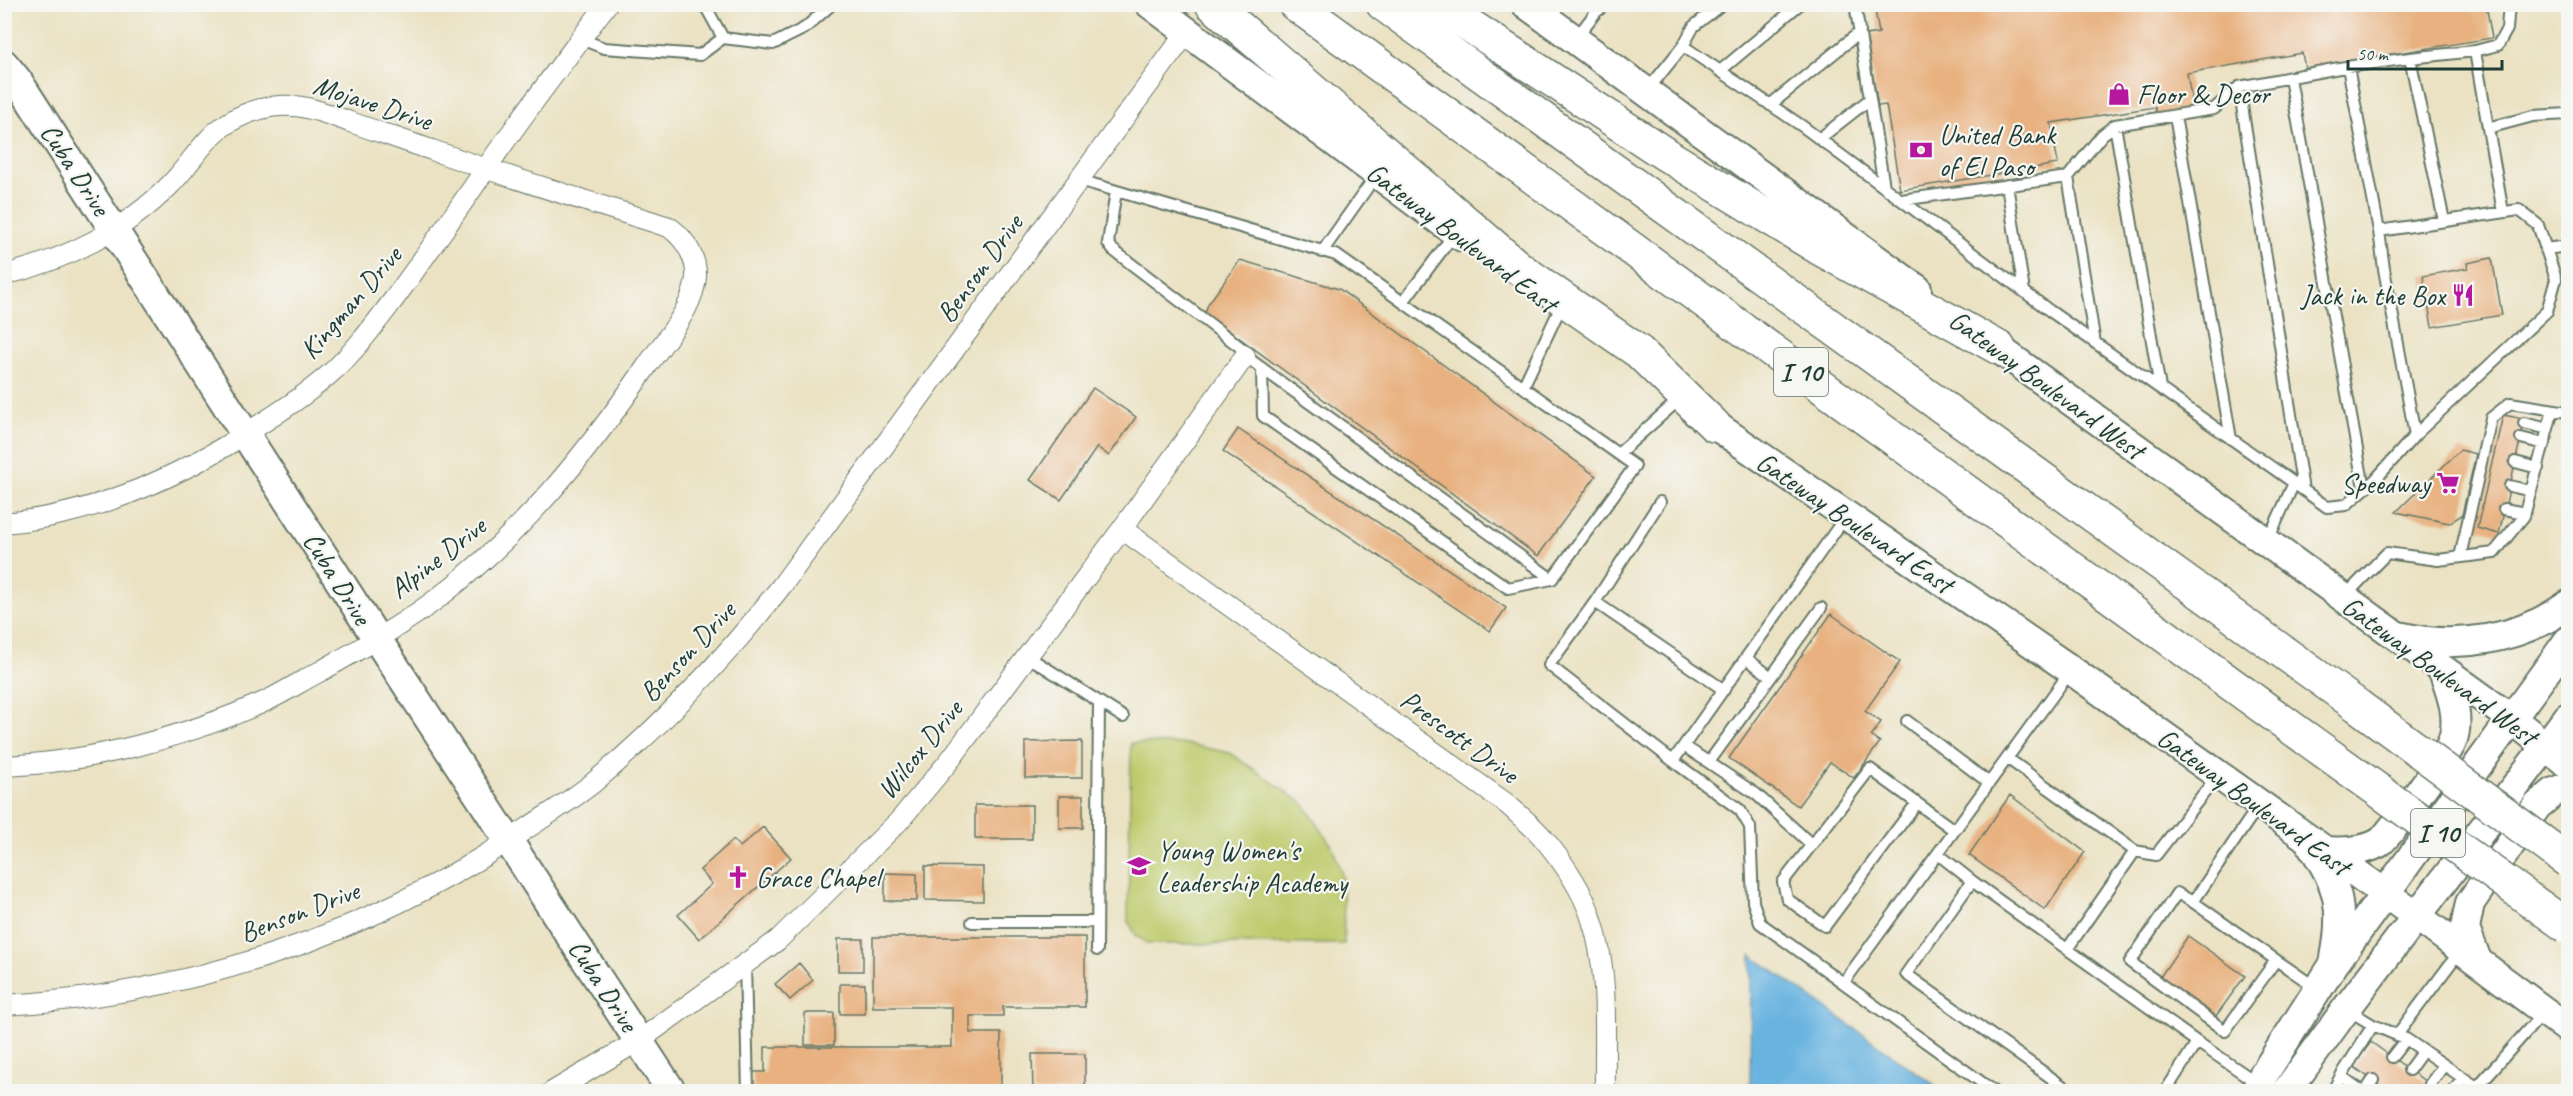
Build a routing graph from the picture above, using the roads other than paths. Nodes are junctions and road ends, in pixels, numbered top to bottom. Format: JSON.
{"nodes":[{"id":1,"x":607,"y":4,"type":"edge"},
{"id":2,"x":701,"y":4,"type":"edge"},
{"id":3,"x":832,"y":4,"type":"edge"},
{"id":4,"x":1150,"y":4,"type":"edge"},
{"id":5,"x":1212,"y":4,"type":"edge"},
{"id":6,"x":1295,"y":4,"type":"edge"},
{"id":7,"x":1383,"y":4,"type":"edge"},
{"id":8,"x":1437,"y":4,"type":"edge"},
{"id":9,"x":1526,"y":4,"type":"edge"},
{"id":10,"x":1606,"y":4,"type":"edge"},
{"id":11,"x":1722,"y":4,"type":"edge"},
{"id":12,"x":1800,"y":4,"type":"edge"},
{"id":13,"x":1855,"y":4,"type":"edge"},
{"id":14,"x":2509,"y":4,"type":"edge"},
{"id":15,"x":1187,"y":32,"type":"junction"},
{"id":16,"x":1860,"y":32,"type":"junction"},
{"id":17,"x":723,"y":38,"type":"junction"},
{"id":18,"x":581,"y":39,"type":"junction"},
{"id":19,"x":1575,"y":40,"type":"junction"},
{"id":20,"x":1683,"y":46,"type":"junction"},
{"id":21,"x":2475,"y":51,"type":"junction"},
{"id":22,"x":2410,"y":58,"type":"junction"},
{"id":23,"x":4,"y":64,"type":"edge"},
{"id":24,"x":2349,"y":67,"type":"junction"},
{"id":25,"x":1720,"y":71,"type":"junction"},
{"id":26,"x":2290,"y":78,"type":"junction"},
{"id":27,"x":2240,"y":87,"type":"junction"},
{"id":28,"x":1646,"y":92,"type":"junction"},
{"id":29,"x":1870,"y":99,"type":"junction"},
{"id":30,"x":1770,"y":105,"type":"junction"},
{"id":31,"x":2568,"y":114,"type":"edge"},
{"id":32,"x":2175,"y":116,"type":"junction"},
{"id":33,"x":2115,"y":125,"type":"junction"},
{"id":34,"x":2488,"y":128,"type":"junction"},
{"id":35,"x":1819,"y":139,"type":"junction"},
{"id":36,"x":486,"y":169,"type":"junction"},
{"id":37,"x":1377,"y":174,"type":"junction"},
{"id":38,"x":2068,"y":177,"type":"junction"},
{"id":39,"x":1079,"y":180,"type":"junction"},
{"id":40,"x":2007,"y":185,"type":"junction"},
{"id":41,"x":1884,"y":187,"type":"junction"},
{"id":42,"x":1116,"y":191,"type":"junction"},
{"id":43,"x":1900,"y":200,"type":"junction"},
{"id":44,"x":2503,"y":212,"type":"junction"},
{"id":45,"x":2444,"y":221,"type":"junction"},
{"id":46,"x":114,"y":228,"type":"junction"},
{"id":47,"x":2379,"y":231,"type":"junction"},
{"id":48,"x":1456,"y":232,"type":"junction"},
{"id":49,"x":2568,"y":246,"type":"edge"},
{"id":50,"x":2545,"y":249,"type":"junction"},
{"id":51,"x":1322,"y":252,"type":"junction"},
{"id":52,"x":4,"y":275,"type":"edge"},
{"id":53,"x":696,"y":281,"type":"joint"},
{"id":54,"x":2024,"y":291,"type":"junction"},
{"id":55,"x":1403,"y":302,"type":"junction"},
{"id":56,"x":1562,"y":305,"type":"junction"},
{"id":57,"x":2095,"y":343,"type":"junction"},
{"id":58,"x":1999,"y":348,"type":"junction"},
{"id":59,"x":1245,"y":356,"type":"junction"},
{"id":60,"x":1262,"y":368,"type":"junction"},
{"id":61,"x":1523,"y":387,"type":"junction"},
{"id":62,"x":2160,"y":388,"type":"junction"},
{"id":63,"x":1681,"y":397,"type":"junction"},
{"id":64,"x":2568,"y":406,"type":"edge"},
{"id":65,"x":2553,"y":410,"type":"junction"},
{"id":66,"x":2568,"y":412,"type":"edge"},
{"id":67,"x":2524,"y":423,"type":"dead end"},
{"id":68,"x":1714,"y":426,"type":"joint"},
{"id":69,"x":2548,"y":429,"type":"junction"},
{"id":70,"x":247,"y":434,"type":"junction"},
{"id":71,"x":2415,"y":435,"type":"junction"},
{"id":72,"x":2521,"y":438,"type":"dead end"},
{"id":73,"x":2231,"y":439,"type":"junction"},
{"id":74,"x":2544,"y":444,"type":"junction"},
{"id":75,"x":1618,"y":454,"type":"junction"},
{"id":76,"x":2516,"y":462,"type":"dead end"},
{"id":77,"x":2538,"y":468,"type":"junction"},
{"id":78,"x":2294,"y":483,"type":"junction"},
{"id":79,"x":2510,"y":486,"type":"dead end"},
{"id":80,"x":2364,"y":488,"type":"junction"},
{"id":81,"x":2303,"y":490,"type":"junction"},
{"id":82,"x":2531,"y":491,"type":"junction"},
{"id":83,"x":1660,"y":502,"type":"dead end"},
{"id":84,"x":2504,"y":509,"type":"dead end"},
{"id":85,"x":2525,"y":513,"type":"junction"},
{"id":86,"x":1846,"y":516,"type":"junction"},
{"id":87,"x":4,"y":523,"type":"edge"},
{"id":88,"x":2500,"y":526,"type":"dead end"},
{"id":89,"x":1122,"y":529,"type":"junction"},
{"id":90,"x":2512,"y":530,"type":"junction"},
{"id":91,"x":2266,"y":543,"type":"junction"},
{"id":92,"x":2460,"y":557,"type":"junction"},
{"id":93,"x":1552,"y":579,"type":"junction"},
{"id":94,"x":2343,"y":599,"type":"junction"},
{"id":95,"x":1595,"y":602,"type":"junction"},
{"id":96,"x":2568,"y":605,"type":"edge"},
{"id":97,"x":1821,"y":608,"type":"dead end"},
{"id":98,"x":2391,"y":634,"type":"junction"},
{"id":99,"x":377,"y":639,"type":"junction"},
{"id":100,"x":2568,"y":641,"type":"edge"},
{"id":101,"x":1027,"y":656,"type":"junction"},
{"id":102,"x":1746,"y":658,"type":"junction"},
{"id":103,"x":2071,"y":670,"type":"junction"},
{"id":104,"x":2443,"y":670,"type":"junction"},
{"id":105,"x":1771,"y":677,"type":"junction"},
{"id":106,"x":1724,"y":690,"type":"junction"},
{"id":107,"x":1099,"y":702,"type":"junction"},
{"id":108,"x":1123,"y":717,"type":"dead end"},
{"id":109,"x":2568,"y":717,"type":"edge"},
{"id":110,"x":2513,"y":720,"type":"junction"},
{"id":111,"x":1907,"y":722,"type":"dead end"},
{"id":112,"x":1684,"y":746,"type":"junction"},
{"id":113,"x":2545,"y":747,"type":"junction"},
{"id":114,"x":2007,"y":758,"type":"junction"},
{"id":115,"x":1673,"y":761,"type":"junction"},
{"id":116,"x":1709,"y":762,"type":"junction"},
{"id":117,"x":2568,"y":764,"type":"edge"},
{"id":118,"x":4,"y":766,"type":"edge"},
{"id":119,"x":2218,"y":775,"type":"junction"},
{"id":120,"x":1988,"y":782,"type":"junction"},
{"id":121,"x":2568,"y":787,"type":"edge"},
{"id":122,"x":1916,"y":804,"type":"junction"},
{"id":123,"x":2260,"y":804,"type":"junction"},
{"id":124,"x":1954,"y":830,"type":"junction"},
{"id":125,"x":509,"y":841,"type":"junction"},
{"id":126,"x":1811,"y":844,"type":"junction"},
{"id":127,"x":2315,"y":844,"type":"junction"},
{"id":128,"x":2135,"y":850,"type":"junction"},
{"id":129,"x":1938,"y":854,"type":"junction"},
{"id":130,"x":2568,"y":861,"type":"edge"},
{"id":131,"x":1972,"y":881,"type":"junction"},
{"id":132,"x":2384,"y":894,"type":"junction"},
{"id":133,"x":2193,"y":902,"type":"junction"},
{"id":134,"x":2418,"y":917,"type":"junction"},
{"id":135,"x":972,"y":922,"type":"dead end"},
{"id":136,"x":1096,"y":922,"type":"junction"},
{"id":137,"x":2568,"y":927,"type":"edge"},
{"id":138,"x":2067,"y":948,"type":"junction"},
{"id":139,"x":1096,"y":950,"type":"dead end"},
{"id":140,"x":2469,"y":955,"type":"junction"},
{"id":141,"x":2276,"y":960,"type":"junction"},
{"id":142,"x":745,"y":963,"type":"junction"},
{"id":143,"x":2334,"y":964,"type":"junction"},
{"id":144,"x":1844,"y":982,"type":"junction"},
{"id":145,"x":2318,"y":989,"type":"junction"},
{"id":146,"x":4,"y":1005,"type":"edge"},
{"id":147,"x":2346,"y":1009,"type":"junction"},
{"id":148,"x":2544,"y":1011,"type":"junction"},
{"id":149,"x":2373,"y":1025,"type":"junction"},
{"id":150,"x":2568,"y":1029,"type":"edge"},
{"id":151,"x":2402,"y":1037,"type":"junction"},
{"id":152,"x":640,"y":1040,"type":"junction"},
{"id":153,"x":2197,"y":1042,"type":"junction"},
{"id":154,"x":2423,"y":1051,"type":"junction"},
{"id":155,"x":2392,"y":1057,"type":"dead end"},
{"id":156,"x":2444,"y":1065,"type":"junction"},
{"id":157,"x":2409,"y":1070,"type":"dead end"},
{"id":158,"x":2342,"y":1076,"type":"junction"},
{"id":159,"x":2463,"y":1078,"type":"junction"},
{"id":160,"x":2373,"y":1080,"type":"dead end"},
{"id":161,"x":2430,"y":1084,"type":"dead end"},
{"id":162,"x":2262,"y":1089,"type":"edge"},
{"id":163,"x":2481,"y":1089,"type":"edge"},
{"id":164,"x":552,"y":1092,"type":"edge"},
{"id":165,"x":672,"y":1092,"type":"edge"},
{"id":166,"x":748,"y":1092,"type":"edge"},
{"id":167,"x":1605,"y":1092,"type":"edge"},
{"id":168,"x":1995,"y":1092,"type":"edge"},
{"id":169,"x":2071,"y":1092,"type":"edge"},
{"id":170,"x":2165,"y":1092,"type":"edge"},
{"id":171,"x":2286,"y":1092,"type":"edge"},
{"id":172,"x":2332,"y":1092,"type":"edge"},
{"id":173,"x":2364,"y":1092,"type":"edge"},
{"id":174,"x":2453,"y":1092,"type":"edge"}],
"edges":[{"from":1,"to":18,"type":"street","name":"Kingman Drive"},
{"from":2,"to":17,"type":"lane"},
{"from":3,"to":17,"type":"lane"},
{"from":4,"to":15,"type":"main road","name":"Gateway Boulevard East"},
{"from":5,"to":56,"type":"highway"},
{"from":6,"to":137,"type":"highway","number":"I 10","bridge":true},
{"from":7,"to":130,"type":"highway","number":"I 10","bridge":true},
{"from":8,"to":58,"type":"highway"},
{"from":9,"to":19,"type":"main road","name":"Gateway Boulevard West"},
{"from":10,"to":19,"type":"lane"},
{"from":11,"to":20,"type":"lane"},
{"from":12,"to":25,"type":"lane"},
{"from":13,"to":16,"type":"lane"},
{"from":14,"to":21,"type":"lane"},
{"from":15,"to":37,"type":"main road","name":"Gateway Boulevard East"},
{"from":15,"to":39,"type":"street","name":"Benson Drive"},
{"from":16,"to":29,"type":"lane"},
{"from":16,"to":30,"type":"lane"},
{"from":17,"to":18,"type":"lane"},
{"from":18,"to":36,"type":"street","name":"Kingman Drive"},
{"from":19,"to":28,"type":"main road","name":"Gateway Boulevard West"},
{"from":20,"to":25,"type":"lane"},
{"from":20,"to":28,"type":"lane"},
{"from":21,"to":22,"type":"lane"},
{"from":21,"to":34,"type":"lane"},
{"from":22,"to":24,"type":"lane"},
{"from":22,"to":45,"type":"lane"},
{"from":23,"to":46,"type":"main road","name":"Cuba Drive"},
{"from":24,"to":26,"type":"lane"},
{"from":24,"to":47,"type":"lane"},
{"from":25,"to":30,"type":"lane"},
{"from":26,"to":27,"type":"lane"},
{"from":26,"to":80,"type":"lane"},
{"from":27,"to":32,"type":"lane"},
{"from":27,"to":81,"type":"lane"},
{"from":28,"to":58,"type":"main road","name":"Gateway Boulevard West"},
{"from":29,"to":35,"type":"lane"},
{"from":29,"to":41,"type":"lane"},
{"from":30,"to":35,"type":"lane"},
{"from":31,"to":34,"type":"lane"},
{"from":32,"to":33,"type":"lane"},
{"from":32,"to":73,"type":"lane"},
{"from":33,"to":38,"type":"lane"},
{"from":33,"to":62,"type":"lane"},
{"from":34,"to":44,"type":"lane"},
{"from":35,"to":41,"type":"lane"},
{"from":36,"to":46,"type":"street","name":"Mojave Drive"},
{"from":36,"to":53,"type":"street","name":"Mojave Drive"},
{"from":36,"to":70,"type":"street","name":"Kingman Drive"},
{"from":37,"to":48,"type":"main road","name":"Gateway Boulevard East"},
{"from":37,"to":51,"type":"lane"},
{"from":38,"to":40,"type":"lane"},
{"from":38,"to":57,"type":"lane"},
{"from":39,"to":42,"type":"lane"},
{"from":39,"to":125,"type":"street","name":"Benson Drive"},
{"from":40,"to":43,"type":"lane"},
{"from":40,"to":54,"type":"lane"},
{"from":41,"to":43,"type":"lane"},
{"from":42,"to":51,"type":"lane"},
{"from":42,"to":59,"type":"lane"},
{"from":43,"to":54,"type":"lane"},
{"from":44,"to":45,"type":"lane"},
{"from":44,"to":50,"type":"lane"},
{"from":45,"to":47,"type":"lane"},
{"from":46,"to":52,"type":"street","name":"Mojave Drive"},
{"from":46,"to":70,"type":"main road","name":"Cuba Drive"},
{"from":47,"to":71,"type":"lane"},
{"from":48,"to":55,"type":"lane"},
{"from":48,"to":56,"type":"main road","name":"Gateway Boulevard East"},
{"from":49,"to":50,"type":"lane"},
{"from":50,"to":71,"type":"lane"},
{"from":51,"to":55,"type":"lane"},
{"from":53,"to":99,"type":"street","name":"Alpine Drive"},
{"from":54,"to":57,"type":"lane"},
{"from":55,"to":61,"type":"lane"},
{"from":56,"to":61,"type":"lane"},
{"from":56,"to":63,"type":"highway"},
{"from":57,"to":62,"type":"lane"},
{"from":58,"to":91,"type":"main road","name":"Gateway Boulevard West"},
{"from":59,"to":60,"type":"lane"},
{"from":59,"to":89,"type":"street","name":"Wilcox Drive"},
{"from":60,"to":93,"type":"lane"},
{"from":60,"to":93,"type":"lane"},
{"from":61,"to":75,"type":"lane"},
{"from":62,"to":73,"type":"lane"},
{"from":63,"to":68,"type":"highway"},
{"from":63,"to":75,"type":"lane"},
{"from":64,"to":65,"type":"lane"},
{"from":65,"to":66,"type":"lane"},
{"from":65,"to":69,"type":"lane"},
{"from":65,"to":92,"type":"lane"},
{"from":67,"to":69,"type":"lane"},
{"from":68,"to":86,"type":"main road","name":"Gateway Boulevard East"},
{"from":69,"to":74,"type":"lane"},
{"from":70,"to":87,"type":"street","name":"Kingman Drive"},
{"from":70,"to":99,"type":"main road","name":"Cuba Drive"},
{"from":71,"to":80,"type":"lane"},
{"from":72,"to":74,"type":"lane"},
{"from":73,"to":78,"type":"lane"},
{"from":74,"to":77,"type":"lane"},
{"from":75,"to":93,"type":"lane"},
{"from":76,"to":77,"type":"lane"},
{"from":77,"to":82,"type":"lane"},
{"from":78,"to":81,"type":"lane"},
{"from":78,"to":91,"type":"lane"},
{"from":79,"to":82,"type":"lane"},
{"from":80,"to":81,"type":"lane"},
{"from":82,"to":85,"type":"lane"},
{"from":83,"to":95,"type":"lane"},
{"from":84,"to":85,"type":"lane"},
{"from":85,"to":90,"type":"lane"},
{"from":86,"to":102,"type":"lane"},
{"from":86,"to":103,"type":"main road","name":"Gateway Boulevard East"},
{"from":88,"to":90,"type":"lane"},
{"from":89,"to":101,"type":"street","name":"Wilcox Drive"},
{"from":89,"to":167,"type":"street","name":"Prescott Drive"},
{"from":90,"to":92,"type":"lane"},
{"from":91,"to":94,"type":"main road","name":"Gateway Boulevard West"},
{"from":92,"to":94,"type":"lane"},
{"from":94,"to":98,"type":"main road","name":"Gateway Boulevard West"},
{"from":95,"to":106,"type":"lane"},
{"from":95,"to":115,"type":"lane"},
{"from":96,"to":98,"type":"main road"},
{"from":97,"to":105,"type":"lane"},
{"from":98,"to":104,"type":"main road","name":"Gateway Boulevard West"},
{"from":99,"to":118,"type":"street","name":"Alpine Drive"},
{"from":99,"to":125,"type":"main road","name":"Cuba Drive"},
{"from":100,"to":110,"type":"main road"},
{"from":101,"to":107,"type":"lane"},
{"from":101,"to":142,"type":"street","name":"Wilcox Drive"},
{"from":102,"to":105,"type":"lane"},
{"from":102,"to":106,"type":"lane"},
{"from":103,"to":114,"type":"lane"},
{"from":103,"to":119,"type":"main road","name":"Gateway Boulevard East"},
{"from":104,"to":110,"type":"main road","name":"Gateway Boulevard West"},
{"from":104,"to":127,"type":"main road"},
{"from":105,"to":116,"type":"lane"},
{"from":106,"to":112,"type":"lane"},
{"from":107,"to":108,"type":"lane"},
{"from":107,"to":136,"type":"lane"},
{"from":109,"to":113,"type":"main road"},
{"from":110,"to":113,"type":"main road","name":"Gateway Boulevard West"},
{"from":110,"to":132,"type":"main road"},
{"from":111,"to":120,"type":"lane"},
{"from":112,"to":115,"type":"lane"},
{"from":112,"to":116,"type":"lane"},
{"from":113,"to":117,"type":"main road","name":"Gateway Boulevard West"},
{"from":113,"to":134,"type":"main road"},
{"from":114,"to":120,"type":"lane"},
{"from":114,"to":128,"type":"lane"},
{"from":115,"to":144,"type":"lane"},
{"from":116,"to":126,"type":"lane"},
{"from":119,"to":123,"type":"main road","name":"Gateway Boulevard East"},
{"from":119,"to":128,"type":"lane"},
{"from":120,"to":124,"type":"lane"},
{"from":121,"to":140,"type":"main road"},
{"from":122,"to":124,"type":"lane"},
{"from":122,"to":126,"type":"lane"},
{"from":122,"to":126,"type":"lane"},
{"from":123,"to":127,"type":"main road","name":"Gateway Boulevard East"},
{"from":123,"to":133,"type":"lane"},
{"from":124,"to":129,"type":"lane"},
{"from":125,"to":146,"type":"street","name":"Benson Drive"},
{"from":125,"to":152,"type":"main road","name":"Cuba Drive"},
{"from":127,"to":132,"type":"main road","name":"Gateway Boulevard East"},
{"from":127,"to":143,"type":"main road"},
{"from":128,"to":138,"type":"lane"},
{"from":129,"to":131,"type":"lane"},
{"from":129,"to":144,"type":"lane"},
{"from":131,"to":138,"type":"lane"},
{"from":131,"to":169,"type":"lane"},
{"from":132,"to":134,"type":"main road","name":"Gateway Boulevard East"},
{"from":132,"to":143,"type":"main road"},
{"from":133,"to":141,"type":"lane"},
{"from":133,"to":141,"type":"lane"},
{"from":134,"to":140,"type":"main road","name":"Gateway Boulevard East"},
{"from":134,"to":147,"type":"main road"},
{"from":135,"to":136,"type":"lane"},
{"from":136,"to":139,"type":"lane"},
{"from":138,"to":153,"type":"lane"},
{"from":140,"to":148,"type":"main road","name":"Gateway Boulevard East"},
{"from":140,"to":151,"type":"lane"},
{"from":141,"to":145,"type":"lane"},
{"from":142,"to":152,"type":"street","name":"Wilcox Drive"},
{"from":142,"to":166,"type":"lane"},
{"from":143,"to":145,"type":"main road"},
{"from":144,"to":168,"type":"lane"},
{"from":145,"to":147,"type":"main road"},
{"from":145,"to":162,"type":"main road"},
{"from":147,"to":149,"type":"lane"},
{"from":147,"to":171,"type":"main road"},
{"from":148,"to":150,"type":"main road","name":"Gateway Boulevard East"},
{"from":148,"to":163,"type":"lane"},
{"from":149,"to":151,"type":"lane"},
{"from":149,"to":158,"type":"lane"},
{"from":151,"to":154,"type":"lane"},
{"from":151,"to":155,"type":"lane"},
{"from":152,"to":164,"type":"street","name":"Wilcox Drive"},
{"from":152,"to":165,"type":"main road","name":"Cuba Drive"},
{"from":153,"to":162,"type":"lane"},
{"from":153,"to":170,"type":"lane"},
{"from":154,"to":156,"type":"lane"},
{"from":154,"to":157,"type":"lane"},
{"from":156,"to":159,"type":"lane"},
{"from":156,"to":161,"type":"lane"},
{"from":158,"to":172,"type":"lane"},
{"from":158,"to":173,"type":"lane"},
{"from":159,"to":163,"type":"lane"},
{"from":159,"to":174,"type":"lane"},
{"from":160,"to":173,"type":"lane"}]}
